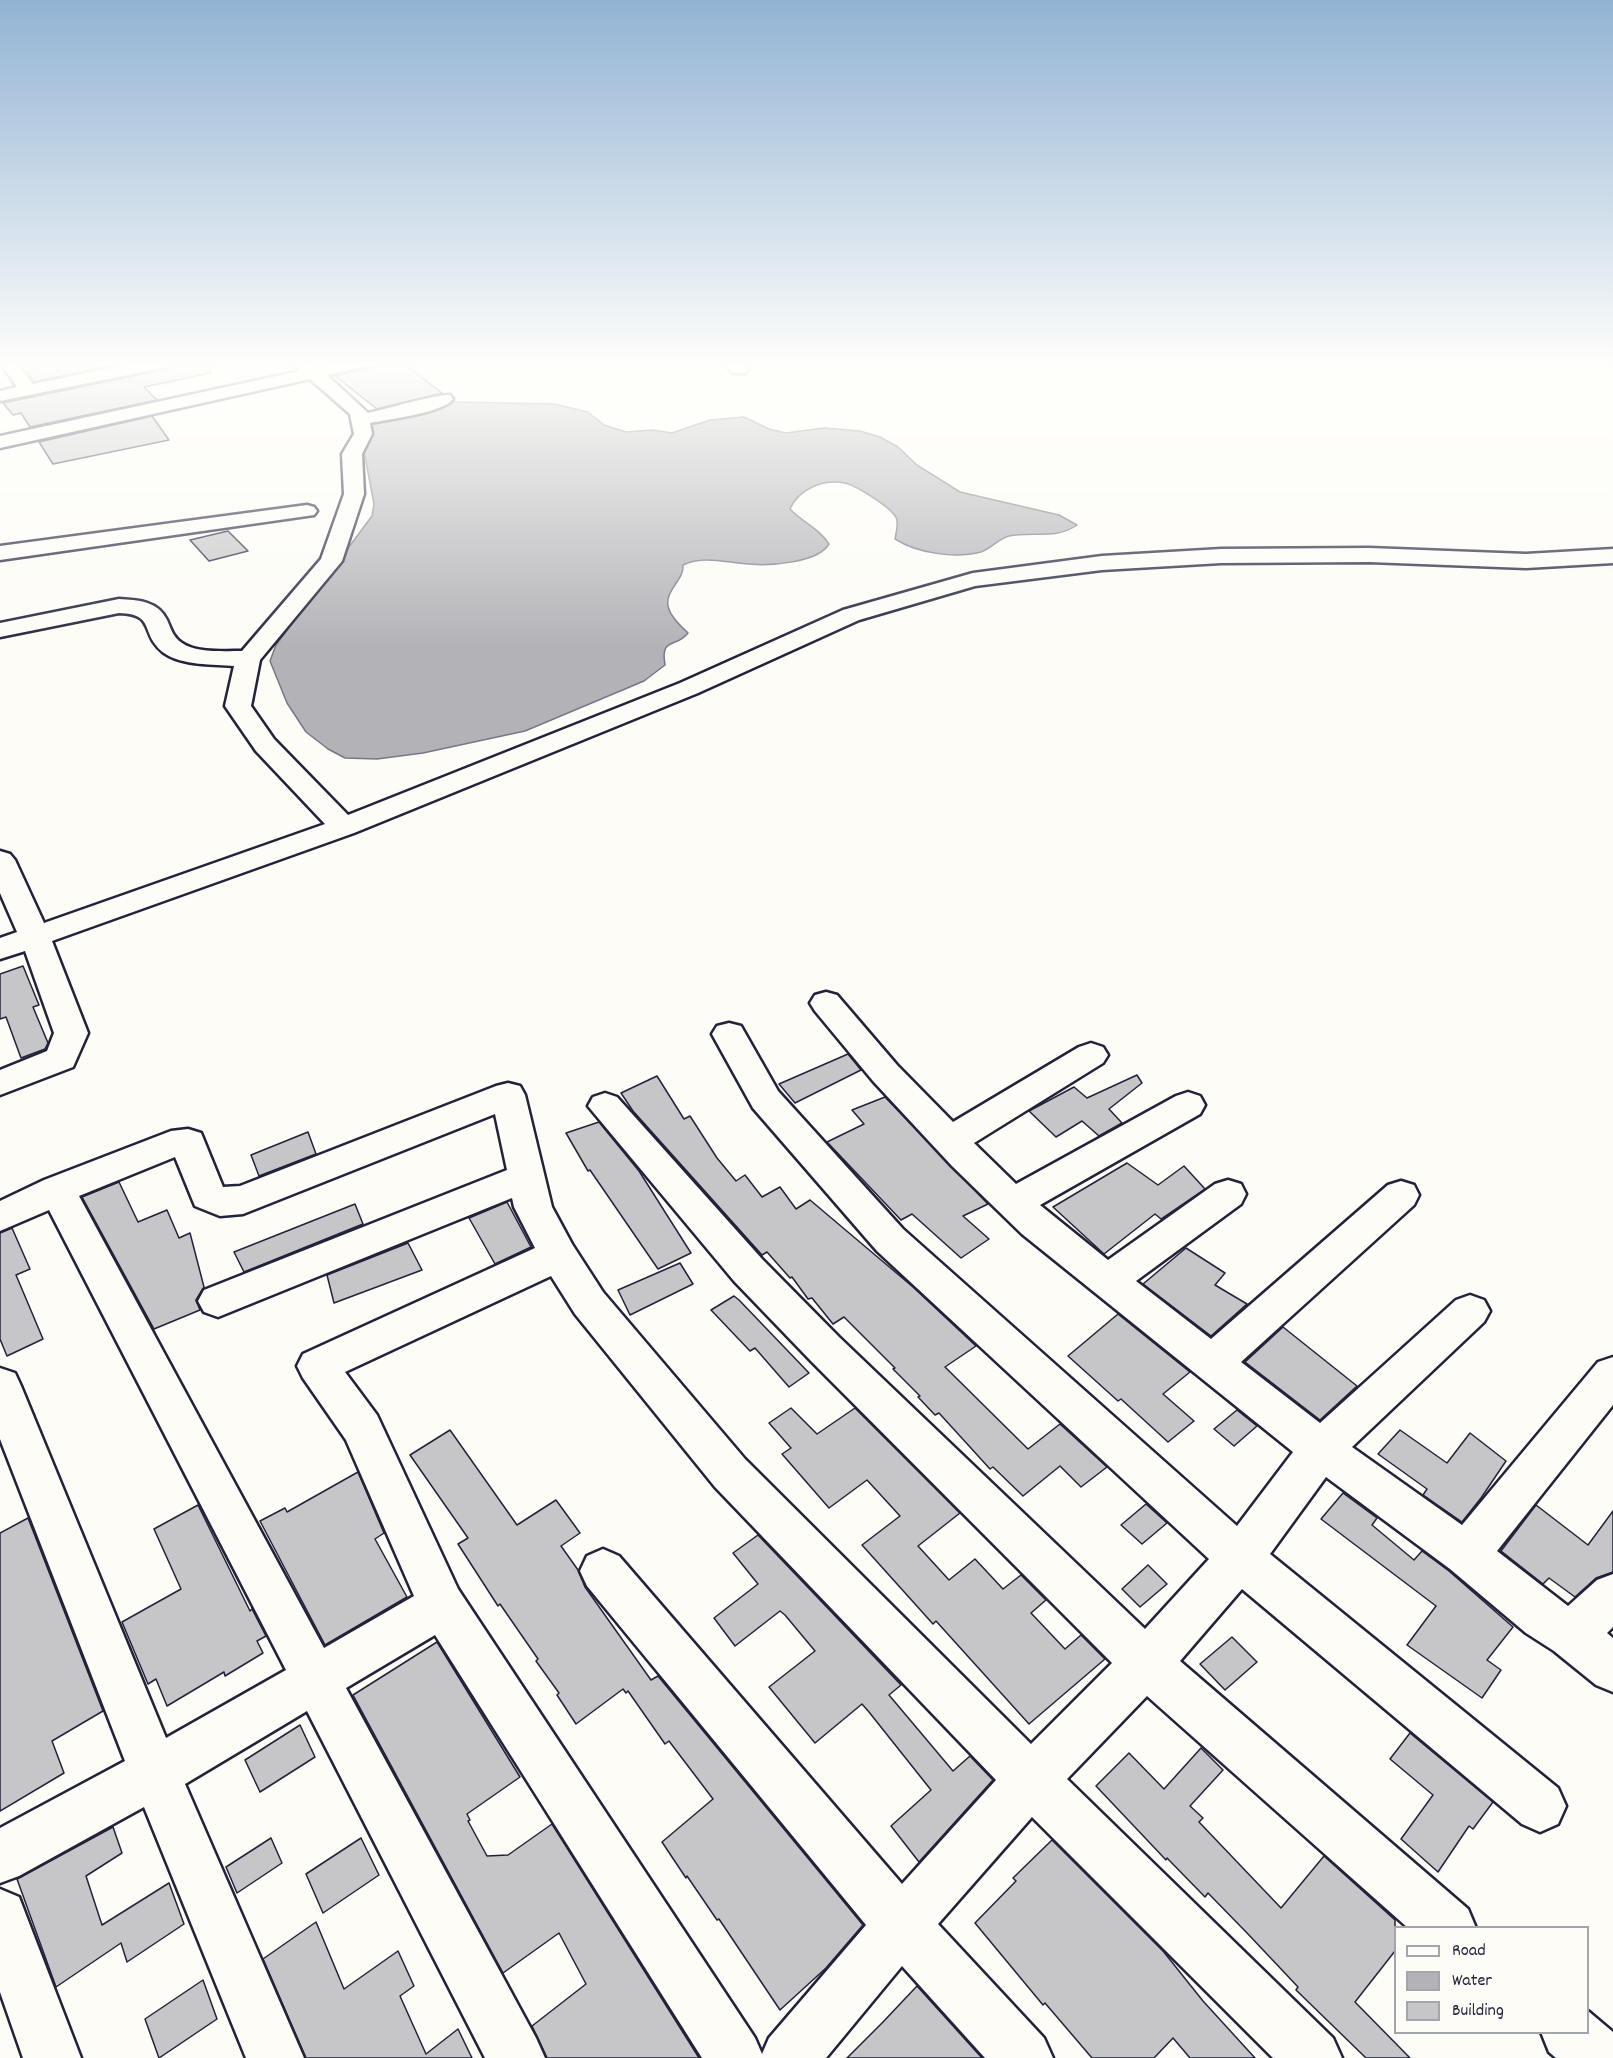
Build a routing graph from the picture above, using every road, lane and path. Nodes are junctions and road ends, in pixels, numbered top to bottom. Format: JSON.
{"nodes":[{"id":1,"x":352,"y":458,"type":"edge"},
{"id":2,"x":307,"y":511,"type":"dead end"},
{"id":3,"x":0,"y":552,"type":"edge"},
{"id":4,"x":1613,"y":556,"type":"edge"},
{"id":5,"x":0,"y":630,"type":"edge"},
{"id":6,"x":248,"y":659,"type":"junction"},
{"id":7,"x":344,"y":827,"type":"junction"},
{"id":8,"x":0,"y":861,"type":"edge"},
{"id":9,"x":35,"y":937,"type":"junction"},
{"id":10,"x":0,"y":949,"type":"edge"},
{"id":11,"x":826,"y":1003,"type":"dead end"},
{"id":12,"x":729,"y":1034,"type":"dead end"},
{"id":13,"x":1091,"y":1055,"type":"dead end"},
{"id":14,"x":0,"y":1083,"type":"edge"},
{"id":15,"x":1188,"y":1105,"type":"dead end"},
{"id":16,"x":605,"y":1106,"type":"dead end"},
{"id":17,"x":950,"y":1141,"type":"junction"},
{"id":18,"x":526,"y":1177,"type":"junction"},
{"id":19,"x":57,"y":1190,"type":"junction"},
{"id":20,"x":1228,"y":1194,"type":"dead end"},
{"id":21,"x":1401,"y":1196,"type":"dead end"},
{"id":22,"x":1013,"y":1203,"type":"junction"},
{"id":23,"x":0,"y":1217,"type":"edge"},
{"id":24,"x":558,"y":1255,"type":"junction"},
{"id":25,"x":1108,"y":1281,"type":"junction"},
{"id":26,"x":218,"y":1301,"type":"dead end"},
{"id":27,"x":1470,"y":1311,"type":"dead end"},
{"id":28,"x":1213,"y":1363,"type":"junction"},
{"id":29,"x":1613,"y":1374,"type":"edge"},
{"id":30,"x":0,"y":1386,"type":"edge"},
{"id":31,"x":1321,"y":1449,"type":"junction"},
{"id":32,"x":1466,"y":1554,"type":"junction"},
{"id":33,"x":1240,"y":1558,"type":"junction"},
{"id":34,"x":603,"y":1571,"type":"dead end"},
{"id":35,"x":1613,"y":1596,"type":"edge"},
{"id":36,"x":442,"y":1605,"type":"junction"},
{"id":37,"x":1571,"y":1635,"type":"junction"},
{"id":38,"x":1146,"y":1663,"type":"junction"},
{"id":39,"x":1613,"y":1668,"type":"edge"},
{"id":40,"x":317,"y":1680,"type":"junction"},
{"id":41,"x":155,"y":1773,"type":"junction"},
{"id":42,"x":1031,"y":1780,"type":"junction"},
{"id":43,"x":1540,"y":1806,"type":"dead end"},
{"id":44,"x":0,"y":1857,"type":"edge"},
{"id":45,"x":0,"y":1916,"type":"edge"},
{"id":46,"x":901,"y":1925,"type":"junction"},
{"id":47,"x":1447,"y":1926,"type":"edge"},
{"id":48,"x":1571,"y":2034,"type":"edge"},
{"id":49,"x":52,"y":2058,"type":"edge"},
{"id":50,"x":275,"y":2058,"type":"edge"},
{"id":51,"x":516,"y":2058,"type":"edge"},
{"id":52,"x":735,"y":2058,"type":"edge"},
{"id":53,"x":789,"y":2058,"type":"edge"},
{"id":54,"x":1024,"y":2058,"type":"edge"},
{"id":55,"x":1313,"y":2058,"type":"edge"},
{"id":56,"x":1599,"y":2058,"type":"edge"}],
"edges":[{"from":1,"to":6,"type":"street"},
{"from":2,"to":3,"type":"street"},
{"from":4,"to":7,"type":"street"},
{"from":5,"to":6,"type":"street"},
{"from":6,"to":7,"type":"street"},
{"from":7,"to":9,"type":"street"},
{"from":8,"to":9,"type":"street"},
{"from":9,"to":10,"type":"street"},
{"from":9,"to":14,"type":"street"},
{"from":11,"to":17,"type":"street"},
{"from":12,"to":33,"type":"street"},
{"from":13,"to":17,"type":"street"},
{"from":15,"to":22,"type":"street"},
{"from":16,"to":38,"type":"street"},
{"from":17,"to":22,"type":"street"},
{"from":18,"to":19,"type":"street"},
{"from":18,"to":24,"type":"street"},
{"from":18,"to":26,"type":"street"},
{"from":19,"to":23,"type":"street"},
{"from":19,"to":40,"type":"street"},
{"from":20,"to":25,"type":"street"},
{"from":21,"to":28,"type":"street"},
{"from":22,"to":25,"type":"street"},
{"from":24,"to":36,"type":"street"},
{"from":24,"to":42,"type":"street"},
{"from":25,"to":28,"type":"street"},
{"from":27,"to":31,"type":"street"},
{"from":28,"to":31,"type":"street"},
{"from":29,"to":32,"type":"street"},
{"from":30,"to":41,"type":"street"},
{"from":31,"to":32,"type":"street"},
{"from":31,"to":33,"type":"street"},
{"from":32,"to":37,"type":"street"},
{"from":33,"to":38,"type":"street"},
{"from":33,"to":43,"type":"street"},
{"from":34,"to":46,"type":"street"},
{"from":35,"to":37,"type":"street"},
{"from":36,"to":40,"type":"street"},
{"from":36,"to":52,"type":"street"},
{"from":37,"to":39,"type":"street"},
{"from":38,"to":42,"type":"street"},
{"from":38,"to":47,"type":"street"},
{"from":40,"to":41,"type":"street"},
{"from":40,"to":51,"type":"street"},
{"from":41,"to":44,"type":"street"},
{"from":41,"to":50,"type":"street"},
{"from":42,"to":46,"type":"street"},
{"from":42,"to":55,"type":"street"},
{"from":45,"to":49,"type":"street"},
{"from":46,"to":53,"type":"street"},
{"from":46,"to":54,"type":"street"},
{"from":48,"to":56,"type":"street"}]}
